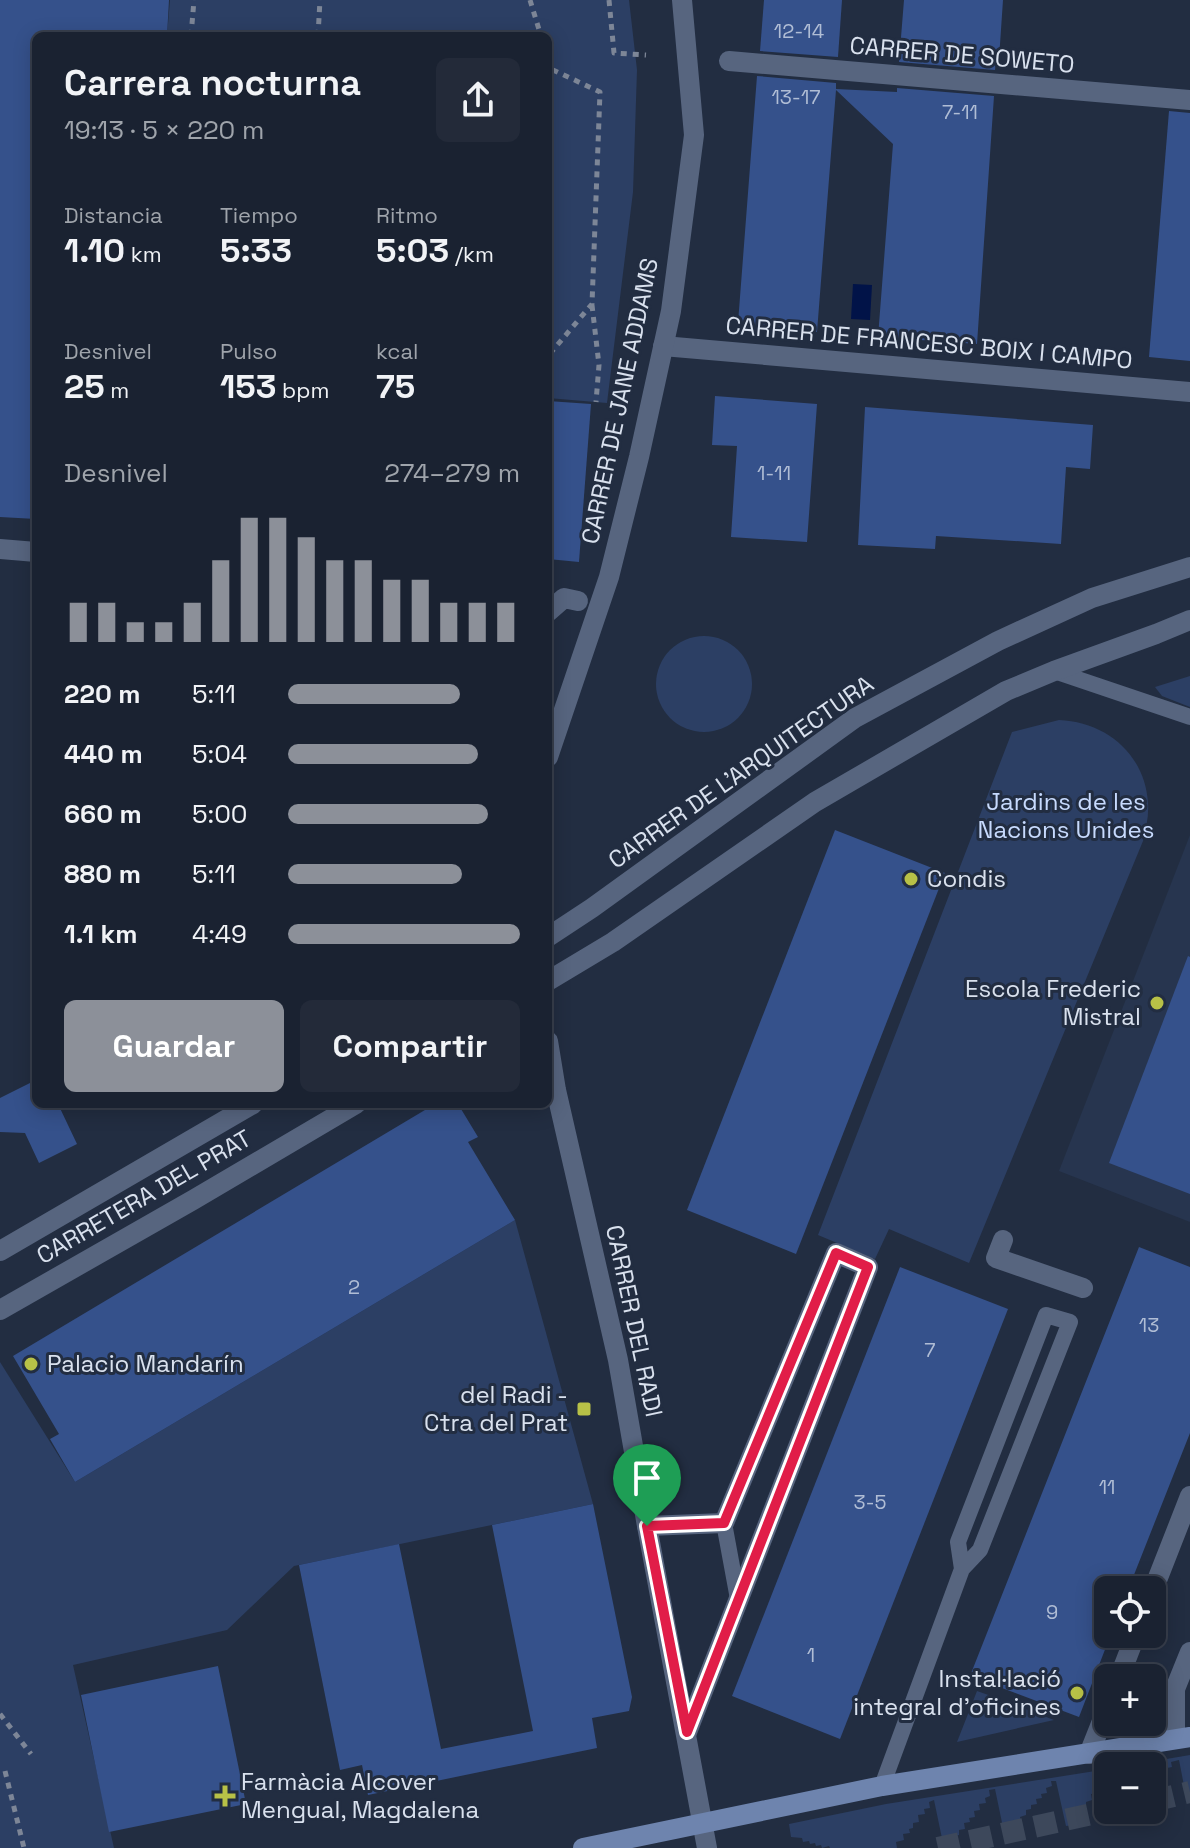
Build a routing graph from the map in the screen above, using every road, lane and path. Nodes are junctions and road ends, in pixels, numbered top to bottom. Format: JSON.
{"nodes":[{"id":1,"x":194,"y":0,"type":"edge"},
{"id":2,"x":320,"y":0,"type":"edge"},
{"id":3,"x":530,"y":0,"type":"edge"},
{"id":4,"x":609,"y":0,"type":"edge"},
{"id":5,"x":682,"y":0,"type":"edge"},
{"id":6,"x":191,"y":32,"type":"edge"},
{"id":7,"x":318,"y":32,"type":"edge"},
{"id":8,"x":540,"y":32,"type":"edge"},
{"id":9,"x":646,"y":55,"type":"dead end"},
{"id":10,"x":729,"y":61,"type":"dead end"},
{"id":11,"x":552,"y":69,"type":"edge"},
{"id":12,"x":1190,"y":100,"type":"edge"},
{"id":13,"x":592,"y":304,"type":"junction"},
{"id":14,"x":663,"y":346,"type":"junction"},
{"id":15,"x":552,"y":351,"type":"edge"},
{"id":16,"x":1190,"y":392,"type":"edge"},
{"id":17,"x":596,"y":402,"type":"dead end"},
{"id":18,"x":0,"y":549,"type":"edge"},
{"id":19,"x":32,"y":552,"type":"edge"},
{"id":20,"x":1190,"y":567,"type":"edge"},
{"id":21,"x":578,"y":601,"type":"dead end"},
{"id":22,"x":552,"y":608,"type":"edge"},
{"id":23,"x":1190,"y":620,"type":"edge"},
{"id":24,"x":1054,"y":671,"type":"junction"},
{"id":25,"x":1190,"y":717,"type":"edge"},
{"id":26,"x":552,"y":745,"type":"edge"},
{"id":27,"x":552,"y":934,"type":"edge"},
{"id":28,"x":552,"y":979,"type":"edge"},
{"id":29,"x":552,"y":1066,"type":"edge"},
{"id":30,"x":246,"y":1108,"type":"edge"},
{"id":31,"x":349,"y":1108,"type":"edge"},
{"id":32,"x":1003,"y":1240,"type":"dead end"},
{"id":33,"x":0,"y":1251,"type":"edge"},
{"id":34,"x":1083,"y":1288,"type":"dead end"},
{"id":35,"x":0,"y":1310,"type":"edge"},
{"id":36,"x":1190,"y":1496,"type":"edge"},
{"id":37,"x":724,"y":1523,"type":"junction"},
{"id":38,"x":647,"y":1526,"type":"junction"},
{"id":39,"x":962,"y":1569,"type":"junction"},
{"id":40,"x":1159,"y":1576,"type":"edge"},
{"id":41,"x":738,"y":1599,"type":"junction"},
{"id":42,"x":1190,"y":1652,"type":"edge"},
{"id":43,"x":0,"y":1714,"type":"edge"},
{"id":44,"x":687,"y":1732,"type":"junction"},
{"id":45,"x":1096,"y":1736,"type":"edge"},
{"id":46,"x":1183,"y":1738,"type":"edge"},
{"id":47,"x":31,"y":1754,"type":"dead end"},
{"id":48,"x":1089,"y":1754,"type":"junction"},
{"id":49,"x":5,"y":1771,"type":"dead end"},
{"id":50,"x":882,"y":1786,"type":"junction"},
{"id":51,"x":703,"y":1822,"type":"junction"},
{"id":52,"x":24,"y":1848,"type":"edge"},
{"id":53,"x":583,"y":1848,"type":"edge"},
{"id":54,"x":707,"y":1848,"type":"edge"}],
"edges":[{"from":1,"to":6,"type":"path"},
{"from":2,"to":7,"type":"path"},
{"from":3,"to":8,"type":"path"},
{"from":4,"to":9,"type":"path"},
{"from":5,"to":14,"type":"street","name":"CARRER DE JANE ADDAMS"},
{"from":10,"to":12,"type":"street","name":"CARRER DE SOWETO"},
{"from":11,"to":13,"type":"path"},
{"from":13,"to":15,"type":"path"},
{"from":13,"to":17,"type":"path"},
{"from":14,"to":16,"type":"street","name":"CARRER DE FRANCESC BOIX I CAMPO"},
{"from":14,"to":26,"type":"street","name":"CARRER DE JANE ADDAMS"},
{"from":18,"to":19,"type":"street"},
{"from":20,"to":27,"type":"street","name":"CARRER DE L'ARQUITECTURA"},
{"from":21,"to":22,"type":"street"},
{"from":23,"to":24,"type":"street"},
{"from":24,"to":25,"type":"lane"},
{"from":24,"to":28,"type":"street"},
{"from":29,"to":38,"type":"street","name":"CARRER DEL RADI"},
{"from":30,"to":33,"type":"street","name":"CARRETERA DEL PRAT"},
{"from":31,"to":35,"type":"street","name":"CARRETERA DEL PRAT"},
{"from":32,"to":34,"type":"street"},
{"from":36,"to":40,"type":"street"},
{"from":37,"to":38,"type":"street"},
{"from":37,"to":41,"type":"lane"},
{"from":37,"to":41,"type":"street"},
{"from":38,"to":44,"type":"street","name":"CARRER DEL RADI"},
{"from":39,"to":39,"type":"lane"},
{"from":39,"to":50,"type":"lane"},
{"from":41,"to":44,"type":"street"},
{"from":42,"to":46,"type":"street"},
{"from":43,"to":47,"type":"path"},
{"from":44,"to":51,"type":"street","name":"CARRER DEL RADI"},
{"from":45,"to":48,"type":"street"},
{"from":46,"to":48,"type":"main road"},
{"from":48,"to":50,"type":"main road"},
{"from":49,"to":52,"type":"path"},
{"from":50,"to":51,"type":"main road"},
{"from":51,"to":53,"type":"main road"},
{"from":51,"to":54,"type":"street","name":"CARRER DEL RADI"}]}
